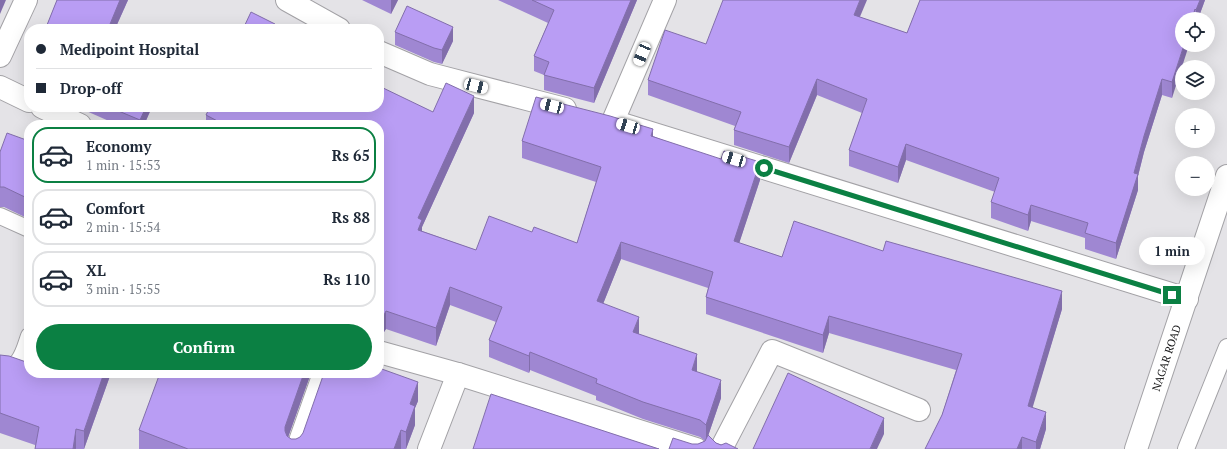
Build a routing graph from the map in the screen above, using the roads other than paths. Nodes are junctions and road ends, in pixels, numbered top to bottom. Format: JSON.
{"nodes":[{"id":1,"x":26,"y":0,"type":"edge"},
{"id":2,"x":286,"y":0,"type":"edge"},
{"id":3,"x":665,"y":0,"type":"edge"},
{"id":4,"x":329,"y":24,"type":"edge"},
{"id":5,"x":384,"y":54,"type":"edge"},
{"id":6,"x":0,"y":56,"type":"edge"},
{"id":7,"x":0,"y":87,"type":"edge"},
{"id":8,"x":24,"y":99,"type":"edge"},
{"id":9,"x":53,"y":112,"type":"edge"},
{"id":10,"x":598,"y":118,"type":"junction"},
{"id":11,"x":69,"y":120,"type":"edge"},
{"id":12,"x":1227,"y":176,"type":"edge"},
{"id":13,"x":0,"y":216,"type":"edge"},
{"id":14,"x":24,"y":227,"type":"edge"},
{"id":15,"x":1187,"y":299,"type":"junction"},
{"id":16,"x":1227,"y":347,"type":"edge"},
{"id":17,"x":24,"y":348,"type":"edge"},
{"id":18,"x":384,"y":353,"type":"edge"},
{"id":19,"x":0,"y":366,"type":"edge"},
{"id":20,"x":458,"y":374,"type":"junction"},
{"id":21,"x":319,"y":378,"type":"edge"},
{"id":22,"x":919,"y":410,"type":"dead end"},
{"id":23,"x":294,"y":449,"type":"edge"},
{"id":24,"x":429,"y":449,"type":"edge"},
{"id":25,"x":696,"y":449,"type":"edge"},
{"id":26,"x":721,"y":449,"type":"edge"},
{"id":27,"x":1136,"y":449,"type":"edge"},
{"id":28,"x":1186,"y":449,"type":"edge"}],
"edges":[{"from":1,"to":6,"type":"main road"},
{"from":2,"to":4,"type":"main road"},
{"from":3,"to":10,"type":"main road"},
{"from":5,"to":10,"type":"main road"},
{"from":7,"to":8,"type":"main road"},
{"from":9,"to":11,"type":"main road"},
{"from":10,"to":15,"type":"main road"},
{"from":12,"to":15,"type":"main road","name":"NAGAR ROAD"},
{"from":13,"to":14,"type":"lane"},
{"from":15,"to":27,"type":"main road","name":"NAGAR ROAD"},
{"from":16,"to":28,"type":"lane"},
{"from":17,"to":19,"type":"lane"},
{"from":18,"to":20,"type":"main road"},
{"from":20,"to":24,"type":"main road"},
{"from":20,"to":25,"type":"main road"},
{"from":21,"to":23,"type":"lane"},
{"from":22,"to":26,"type":"main road"}]}
